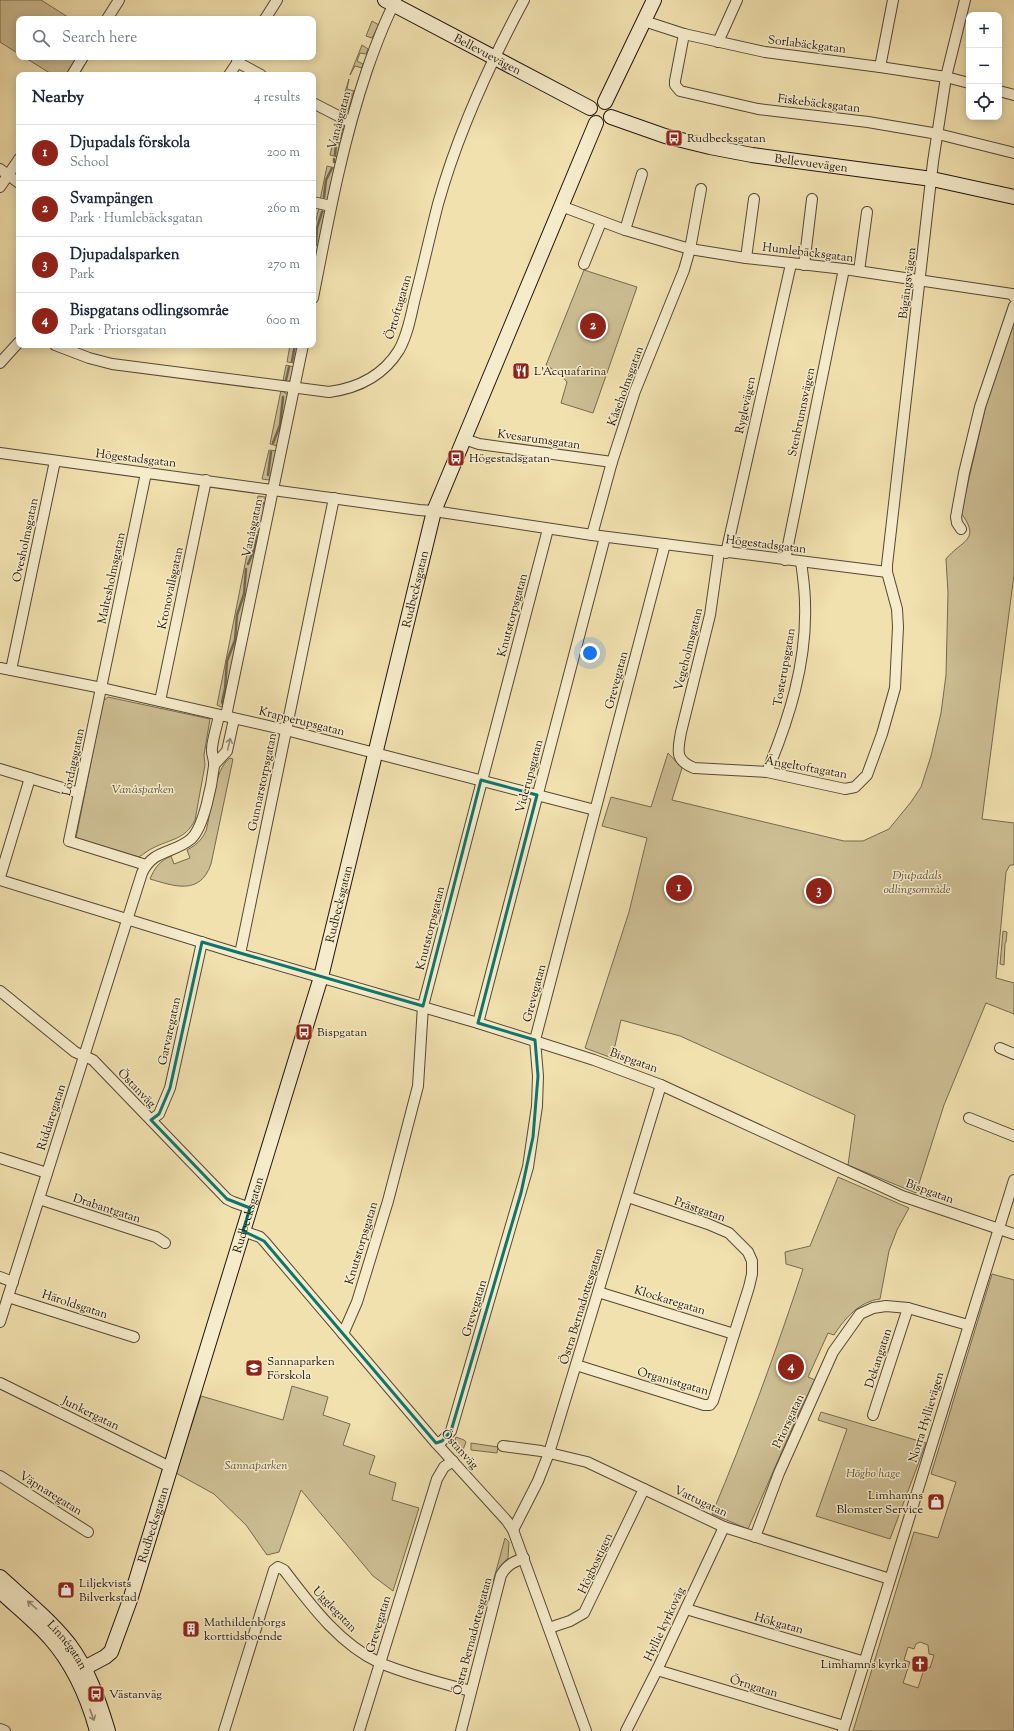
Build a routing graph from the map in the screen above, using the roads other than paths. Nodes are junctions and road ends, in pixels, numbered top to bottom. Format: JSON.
{"nodes":[{"id":1,"x":119,"y":0,"type":"edge"},
{"id":2,"x":277,"y":0,"type":"edge"},
{"id":3,"x":524,"y":0,"type":"edge"},
{"id":4,"x":654,"y":0,"type":"edge"},
{"id":5,"x":737,"y":0,"type":"edge"},
{"id":6,"x":889,"y":0,"type":"edge"},
{"id":7,"x":893,"y":0,"type":"edge"},
{"id":8,"x":965,"y":0,"type":"edge"},
{"id":9,"x":392,"y":1,"type":"edge"},
{"id":10,"x":109,"y":16,"type":"edge"},
{"id":11,"x":267,"y":16,"type":"edge"},
{"id":12,"x":644,"y":21,"type":"junction"},
{"id":13,"x":684,"y":34,"type":"junction"},
{"id":14,"x":718,"y":42,"type":"junction"},
{"id":15,"x":494,"y":57,"type":"junction"},
{"id":16,"x":81,"y":60,"type":"edge"},
{"id":17,"x":239,"y":60,"type":"edge"},
{"id":18,"x":880,"y":67,"type":"junction"},
{"id":19,"x":74,"y":72,"type":"edge"},
{"id":20,"x":231,"y":72,"type":"edge"},
{"id":21,"x":257,"y":72,"type":"edge"},
{"id":22,"x":946,"y":77,"type":"junction"},
{"id":23,"x":966,"y":82,"type":"edge"},
{"id":24,"x":1002,"y":92,"type":"edge"},
{"id":25,"x":1014,"y":95,"type":"edge"},
{"id":26,"x":605,"y":102,"type":"junction"},
{"id":27,"x":316,"y":104,"type":"edge"},
{"id":28,"x":590,"y":108,"type":"junction"},
{"id":29,"x":611,"y":117,"type":"junction"},
{"id":30,"x":350,"y":122,"type":"junction"},
{"id":31,"x":596,"y":123,"type":"junction"},
{"id":32,"x":938,"y":134,"type":"junction"},
{"id":33,"x":1014,"y":153,"type":"edge"},
{"id":34,"x":16,"y":164,"type":"edge"},
{"id":35,"x":0,"y":169,"type":"edge"},
{"id":36,"x":642,"y":174,"type":"dead end"},
{"id":37,"x":9,"y":175,"type":"junction"},
{"id":38,"x":932,"y":179,"type":"junction"},
{"id":39,"x":16,"y":181,"type":"edge"},
{"id":40,"x":0,"y":187,"type":"edge"},
{"id":41,"x":701,"y":189,"type":"dead end"},
{"id":42,"x":1014,"y":197,"type":"edge"},
{"id":43,"x":754,"y":199,"type":"dead end"},
{"id":44,"x":812,"y":199,"type":"dead end"},
{"id":45,"x":316,"y":203,"type":"edge"},
{"id":46,"x":331,"y":206,"type":"junction"},
{"id":47,"x":561,"y":206,"type":"junction"},
{"id":48,"x":867,"y":212,"type":"dead end"},
{"id":49,"x":601,"y":222,"type":"junction"},
{"id":50,"x":625,"y":230,"type":"junction"},
{"id":51,"x":690,"y":249,"type":"junction"},
{"id":52,"x":746,"y":258,"type":"junction"},
{"id":53,"x":584,"y":264,"type":"dead end"},
{"id":54,"x":791,"y":264,"type":"junction"},
{"id":55,"x":804,"y":265,"type":"junction"},
{"id":56,"x":844,"y":269,"type":"junction"},
{"id":57,"x":859,"y":271,"type":"junction"},
{"id":58,"x":920,"y":281,"type":"junction"},
{"id":59,"x":316,"y":282,"type":"edge"},
{"id":60,"x":1014,"y":297,"type":"edge"},
{"id":61,"x":1014,"y":306,"type":"edge"},
{"id":62,"x":16,"y":345,"type":"edge"},
{"id":63,"x":64,"y":348,"type":"edge"},
{"id":64,"x":302,"y":348,"type":"edge"},
{"id":65,"x":0,"y":363,"type":"edge"},
{"id":66,"x":294,"y":388,"type":"junction"},
{"id":67,"x":464,"y":439,"type":"junction"},
{"id":68,"x":0,"y":453,"type":"edge"},
{"id":69,"x":55,"y":461,"type":"junction"},
{"id":70,"x":612,"y":462,"type":"junction"},
{"id":71,"x":146,"y":473,"type":"junction"},
{"id":72,"x":206,"y":480,"type":"junction"},
{"id":73,"x":273,"y":490,"type":"junction"},
{"id":74,"x":334,"y":498,"type":"junction"},
{"id":75,"x":434,"y":510,"type":"junction"},
{"id":76,"x":548,"y":529,"type":"junction"},
{"id":77,"x":961,"y":529,"type":"dead end"},
{"id":78,"x":592,"y":535,"type":"junction"},
{"id":79,"x":605,"y":537,"type":"junction"},
{"id":80,"x":665,"y":544,"type":"junction"},
{"id":81,"x":723,"y":552,"type":"junction"},
{"id":82,"x":785,"y":560,"type":"junction"},
{"id":83,"x":801,"y":562,"type":"junction"},
{"id":84,"x":887,"y":572,"type":"junction"},
{"id":85,"x":0,"y":668,"type":"edge"},
{"id":86,"x":11,"y":670,"type":"junction"},
{"id":87,"x":102,"y":688,"type":"junction"},
{"id":88,"x":160,"y":701,"type":"junction"},
{"id":89,"x":226,"y":717,"type":"junction"},
{"id":90,"x":286,"y":730,"type":"junction"},
{"id":91,"x":678,"y":752,"type":"joint"},
{"id":92,"x":376,"y":753,"type":"junction"},
{"id":93,"x":214,"y":765,"type":"junction"},
{"id":94,"x":0,"y":769,"type":"edge"},
{"id":95,"x":767,"y":772,"type":"junction"},
{"id":96,"x":30,"y":778,"type":"junction"},
{"id":97,"x":481,"y":780,"type":"junction"},
{"id":98,"x":79,"y":793,"type":"junction"},
{"id":99,"x":537,"y":795,"type":"junction"},
{"id":100,"x":596,"y":810,"type":"junction"},
{"id":101,"x":146,"y":865,"type":"junction"},
{"id":102,"x":0,"y":877,"type":"edge"},
{"id":103,"x":0,"y":880,"type":"edge"},
{"id":104,"x":127,"y":920,"type":"junction"},
{"id":105,"x":202,"y":942,"type":"junction"},
{"id":106,"x":240,"y":954,"type":"junction"},
{"id":107,"x":321,"y":977,"type":"junction"},
{"id":108,"x":0,"y":992,"type":"edge"},
{"id":109,"x":424,"y":1006,"type":"junction"},
{"id":110,"x":478,"y":1023,"type":"junction"},
{"id":111,"x":535,"y":1040,"type":"junction"},
{"id":112,"x":1000,"y":1048,"type":"dead end"},
{"id":113,"x":1014,"y":1054,"type":"edge"},
{"id":114,"x":84,"y":1056,"type":"junction"},
{"id":115,"x":661,"y":1084,"type":"junction"},
{"id":116,"x":970,"y":1118,"type":"dead end"},
{"id":117,"x":151,"y":1120,"type":"junction"},
{"id":118,"x":1014,"y":1136,"type":"edge"},
{"id":119,"x":0,"y":1158,"type":"edge"},
{"id":120,"x":47,"y":1173,"type":"junction"},
{"id":121,"x":1014,"y":1180,"type":"edge"},
{"id":122,"x":628,"y":1197,"type":"junction"},
{"id":123,"x":39,"y":1199,"type":"junction"},
{"id":124,"x":250,"y":1208,"type":"junction"},
{"id":125,"x":997,"y":1229,"type":"junction"},
{"id":126,"x":242,"y":1231,"type":"junction"},
{"id":127,"x":1014,"y":1234,"type":"edge"},
{"id":128,"x":165,"y":1243,"type":"dead end"},
{"id":129,"x":752,"y":1261,"type":"joint"},
{"id":130,"x":0,"y":1278,"type":"edge"},
{"id":131,"x":12,"y":1282,"type":"junction"},
{"id":132,"x":598,"y":1292,"type":"junction"},
{"id":133,"x":8,"y":1297,"type":"junction"},
{"id":134,"x":908,"y":1308,"type":"junction"},
{"id":135,"x":0,"y":1322,"type":"edge"},
{"id":136,"x":968,"y":1325,"type":"junction"},
{"id":137,"x":343,"y":1334,"type":"junction"},
{"id":138,"x":734,"y":1334,"type":"junction"},
{"id":139,"x":134,"y":1337,"type":"dead end"},
{"id":140,"x":576,"y":1365,"type":"junction"},
{"id":141,"x":0,"y":1383,"type":"edge"},
{"id":142,"x":873,"y":1415,"type":"dead end"},
{"id":143,"x":436,"y":1443,"type":"junction"},
{"id":144,"x":503,"y":1446,"type":"dead end"},
{"id":145,"x":549,"y":1453,"type":"junction"},
{"id":146,"x":453,"y":1461,"type":"junction"},
{"id":147,"x":170,"y":1467,"type":"junction"},
{"id":148,"x":0,"y":1476,"type":"edge"},
{"id":149,"x":644,"y":1489,"type":"junction"},
{"id":150,"x":724,"y":1527,"type":"junction"},
{"id":151,"x":513,"y":1530,"type":"junction"},
{"id":152,"x":88,"y":1532,"type":"dead end"},
{"id":153,"x":755,"y":1537,"type":"junction"},
{"id":154,"x":524,"y":1558,"type":"junction"},
{"id":155,"x":0,"y":1578,"type":"edge"},
{"id":156,"x":890,"y":1579,"type":"junction"},
{"id":157,"x":0,"y":1592,"type":"edge"},
{"id":158,"x":686,"y":1609,"type":"junction"},
{"id":159,"x":549,"y":1628,"type":"junction"},
{"id":160,"x":380,"y":1662,"type":"junction"},
{"id":161,"x":865,"y":1662,"type":"junction"},
{"id":162,"x":79,"y":1670,"type":"junction"},
{"id":163,"x":657,"y":1670,"type":"junction"},
{"id":164,"x":471,"y":1691,"type":"junction"},
{"id":165,"x":0,"y":1729,"type":"edge"},
{"id":166,"x":843,"y":1729,"type":"edge"},
{"id":167,"x":5,"y":1731,"type":"edge"},
{"id":168,"x":97,"y":1731,"type":"edge"},
{"id":169,"x":108,"y":1731,"type":"edge"},
{"id":170,"x":224,"y":1731,"type":"edge"},
{"id":171,"x":359,"y":1731,"type":"edge"},
{"id":172,"x":461,"y":1731,"type":"edge"},
{"id":173,"x":586,"y":1731,"type":"edge"},
{"id":174,"x":626,"y":1731,"type":"edge"}],
"edges":[{"from":1,"to":10,"type":"street"},
{"from":2,"to":11,"type":"street"},
{"from":3,"to":15,"type":"street","name":"Örtoftagatan"},
{"from":4,"to":12,"type":"street"},
{"from":5,"to":14,"type":"street"},
{"from":6,"to":7,"type":"street"},
{"from":7,"to":18,"type":"street"},
{"from":8,"to":22,"type":"street","name":"Bågängsvägen"},
{"from":9,"to":15,"type":"street","name":"Bellevuevägen"},
{"from":9,"to":30,"type":"street","name":"Vanåsgatan"},
{"from":12,"to":13,"type":"street","name":"Sorlabäckgatan"},
{"from":12,"to":26,"type":"street"},
{"from":13,"to":14,"type":"street","name":"Sorlabäckgatan"},
{"from":13,"to":32,"type":"street","name":"Fiskebäcksgatan"},
{"from":14,"to":18,"type":"street","name":"Sorlabäckgatan"},
{"from":15,"to":28,"type":"street","name":"Bellevuevägen"},
{"from":15,"to":66,"type":"street","name":"Örtoftagatan"},
{"from":16,"to":19,"type":"street"},
{"from":17,"to":20,"type":"street"},
{"from":17,"to":21,"type":"street"},
{"from":18,"to":22,"type":"street","name":"Sorlabäckgatan"},
{"from":22,"to":23,"type":"street","name":"Sorlabäckgatan"},
{"from":22,"to":32,"type":"street","name":"Bågängsvägen"},
{"from":24,"to":25,"type":"street"},
{"from":26,"to":28,"type":"street"},
{"from":26,"to":29,"type":"street"},
{"from":27,"to":30,"type":"street"},
{"from":28,"to":31,"type":"street"},
{"from":29,"to":31,"type":"street"},
{"from":29,"to":38,"type":"street","name":"Bellevuevägen"},
{"from":30,"to":46,"type":"street","name":"Vanåsgatan"},
{"from":31,"to":47,"type":"street","name":"Rudbecksgatan"},
{"from":32,"to":33,"type":"street","name":"Fiskebäcksgatan"},
{"from":32,"to":38,"type":"street","name":"Bågängsvägen"},
{"from":34,"to":37,"type":"street"},
{"from":35,"to":37,"type":"street"},
{"from":36,"to":50,"type":"street"},
{"from":37,"to":39,"type":"street"},
{"from":37,"to":40,"type":"street"},
{"from":38,"to":42,"type":"street","name":"Bellevuevägen"},
{"from":38,"to":58,"type":"street","name":"Bågängsvägen"},
{"from":41,"to":51,"type":"street","name":"Kåseholmsgatan"},
{"from":43,"to":52,"type":"street"},
{"from":44,"to":55,"type":"street"},
{"from":45,"to":46,"type":"street"},
{"from":46,"to":59,"type":"street","name":"Vanåsgatan"},
{"from":47,"to":49,"type":"street","name":"Humlebäcksgatan"},
{"from":47,"to":67,"type":"street","name":"Rudbecksgatan"},
{"from":48,"to":57,"type":"street"},
{"from":49,"to":50,"type":"street","name":"Humlebäcksgatan"},
{"from":49,"to":53,"type":"street"},
{"from":50,"to":51,"type":"street","name":"Humlebäcksgatan"},
{"from":51,"to":52,"type":"street","name":"Humlebäcksgatan"},
{"from":51,"to":70,"type":"street","name":"Kåseholmsgatan"},
{"from":52,"to":54,"type":"street","name":"Humlebäcksgatan"},
{"from":54,"to":55,"type":"street","name":"Humlebäcksgatan"},
{"from":54,"to":81,"type":"street","name":"Ryglevägen"},
{"from":55,"to":56,"type":"street","name":"Humlebäcksgatan"},
{"from":56,"to":57,"type":"street","name":"Humlebäcksgatan"},
{"from":56,"to":82,"type":"street","name":"Stenbrunnsvägen"},
{"from":57,"to":58,"type":"street","name":"Humlebäcksgatan"},
{"from":58,"to":60,"type":"street","name":"Humlebäcksgatan"},
{"from":58,"to":84,"type":"street","name":"Bågängsvägen"},
{"from":61,"to":77,"type":"street"},
{"from":62,"to":65,"type":"street"},
{"from":63,"to":66,"type":"street","name":"Örtoftagatan"},
{"from":64,"to":66,"type":"street","name":"Vanåsgatan"},
{"from":66,"to":73,"type":"street","name":"Vanåsgatan"},
{"from":67,"to":70,"type":"street","name":"Kvesarumsgatan"},
{"from":67,"to":75,"type":"street","name":"Rudbecksgatan"},
{"from":68,"to":69,"type":"street","name":"Högestadsgatan"},
{"from":69,"to":71,"type":"street","name":"Högestadsgatan"},
{"from":69,"to":86,"type":"street","name":"Ovesholmsgatan"},
{"from":70,"to":78,"type":"street","name":"Kåseholmsgatan"},
{"from":71,"to":72,"type":"street","name":"Högestadsgatan"},
{"from":71,"to":87,"type":"street","name":"Maltesholmsgatan"},
{"from":72,"to":73,"type":"street","name":"Högestadsgatan"},
{"from":72,"to":88,"type":"street","name":"Kronovallsgatan"},
{"from":73,"to":74,"type":"street","name":"Högestadsgatan"},
{"from":73,"to":89,"type":"street","name":"Vanåsgatan"},
{"from":74,"to":75,"type":"street","name":"Högestadsgatan"},
{"from":74,"to":90,"type":"street","name":"Gunnarstorpsgatan"},
{"from":75,"to":76,"type":"street","name":"Högestadsgatan"},
{"from":75,"to":92,"type":"street","name":"Rudbecksgatan"},
{"from":76,"to":78,"type":"street","name":"Högestadsgatan"},
{"from":76,"to":97,"type":"street","name":"Knutstorpsgatan"},
{"from":78,"to":79,"type":"street","name":"Högestadsgatan"},
{"from":79,"to":80,"type":"street","name":"Högestadsgatan"},
{"from":79,"to":99,"type":"street","name":"Viderupsgatan"},
{"from":80,"to":81,"type":"street","name":"Högestadsgatan"},
{"from":80,"to":100,"type":"street","name":"Grevegatan"},
{"from":81,"to":82,"type":"street","name":"Högestadsgatan"},
{"from":81,"to":91,"type":"street","name":"Vegeholmsgatan"},
{"from":82,"to":83,"type":"street","name":"Högestadsgatan"},
{"from":83,"to":84,"type":"street","name":"Högestadsgatan"},
{"from":83,"to":95,"type":"street","name":"Tosterupsgatan"},
{"from":84,"to":95,"type":"street","name":"Ängeltoftagatan"},
{"from":85,"to":86,"type":"street","name":"Krapperupsgatan"},
{"from":86,"to":87,"type":"street","name":"Krapperupsgatan"},
{"from":87,"to":88,"type":"street","name":"Krapperupsgatan"},
{"from":87,"to":98,"type":"street","name":"Lördagsgatan"},
{"from":88,"to":89,"type":"street","name":"Krapperupsgatan"},
{"from":89,"to":90,"type":"street","name":"Krapperupsgatan"},
{"from":89,"to":93,"type":"street"},
{"from":93,"to":89,"type":"street","one_way":true},
{"from":90,"to":92,"type":"street","name":"Krapperupsgatan"},
{"from":90,"to":106,"type":"street","name":"Gunnarstorpsgatan"},
{"from":91,"to":95,"type":"street","name":"Ängeltoftagatan"},
{"from":92,"to":97,"type":"street","name":"Krapperupsgatan"},
{"from":92,"to":107,"type":"street","name":"Rudbecksgatan"},
{"from":93,"to":101,"type":"street"},
{"from":94,"to":96,"type":"street"},
{"from":96,"to":98,"type":"street"},
{"from":96,"to":102,"type":"street"},
{"from":97,"to":99,"type":"street","name":"Krapperupsgatan"},
{"from":97,"to":109,"type":"street","name":"Knutstorpsgatan"},
{"from":98,"to":101,"type":"street","name":"Lördagsgatan"},
{"from":99,"to":100,"type":"street","name":"Krapperupsgatan"},
{"from":99,"to":110,"type":"street","name":"Viderupsgatan"},
{"from":100,"to":111,"type":"street","name":"Grevegatan"},
{"from":101,"to":104,"type":"street"},
{"from":103,"to":104,"type":"street","name":"Bispgatan"},
{"from":104,"to":105,"type":"street","name":"Bispgatan"},
{"from":104,"to":114,"type":"street","name":"Riddaregatan"},
{"from":105,"to":106,"type":"street","name":"Bispgatan"},
{"from":105,"to":117,"type":"street","name":"Garvaregatan"},
{"from":106,"to":107,"type":"street","name":"Bispgatan"},
{"from":107,"to":109,"type":"street","name":"Bispgatan"},
{"from":107,"to":124,"type":"street","name":"Rudbecksgatan"},
{"from":108,"to":114,"type":"street","name":"Östanväg"},
{"from":109,"to":110,"type":"street","name":"Bispgatan"},
{"from":109,"to":137,"type":"street","name":"Knutstorpsgatan"},
{"from":110,"to":111,"type":"street","name":"Bispgatan"},
{"from":111,"to":115,"type":"street","name":"Bispgatan"},
{"from":111,"to":143,"type":"street","name":"Grevegatan"},
{"from":112,"to":113,"type":"street"},
{"from":114,"to":117,"type":"street","name":"Östanväg"},
{"from":114,"to":120,"type":"street","name":"Riddaregatan"},
{"from":115,"to":122,"type":"street","name":"Östra Bernadottesgatan"},
{"from":115,"to":125,"type":"street","name":"Bispgatan"},
{"from":116,"to":118,"type":"street"},
{"from":117,"to":124,"type":"street","name":"Östanväg"},
{"from":119,"to":120,"type":"street"},
{"from":120,"to":123,"type":"street","name":"Riddaregatan"},
{"from":121,"to":125,"type":"street","name":"Norra Hyllievägen"},
{"from":122,"to":129,"type":"street","name":"Prästgatan"},
{"from":122,"to":132,"type":"street","name":"Östra Bernadottesgatan"},
{"from":123,"to":128,"type":"street","name":"Drabantgatan"},
{"from":123,"to":131,"type":"street","name":"Riddaregatan"},
{"from":124,"to":126,"type":"street","name":"Rudbecksgatan"},
{"from":125,"to":127,"type":"street","name":"Bispgatan"},
{"from":125,"to":136,"type":"street","name":"Norra Hyllievägen"},
{"from":126,"to":137,"type":"street","name":"Östanväg"},
{"from":126,"to":147,"type":"street","name":"Rudbecksgatan"},
{"from":129,"to":138,"type":"street","name":"Organistgatan"},
{"from":130,"to":131,"type":"street"},
{"from":131,"to":133,"type":"street","name":"Riddaregatan"},
{"from":132,"to":138,"type":"street","name":"Klockaregatan"},
{"from":132,"to":140,"type":"street","name":"Östra Bernadottesgatan"},
{"from":133,"to":135,"type":"street","name":"Riddaregatan"},
{"from":133,"to":139,"type":"street","name":"Häroldsgatan"},
{"from":134,"to":136,"type":"street","name":"Priorsgatan"},
{"from":134,"to":142,"type":"street","name":"Dekangatan"},
{"from":134,"to":153,"type":"street","name":"Priorsgatan"},
{"from":136,"to":156,"type":"street","name":"Norra Hyllievägen"},
{"from":137,"to":143,"type":"street","name":"Östanväg"},
{"from":138,"to":140,"type":"street","name":"Organistgatan"},
{"from":140,"to":145,"type":"street","name":"Östra Bernadottesgatan"},
{"from":141,"to":147,"type":"street","name":"Junkergatan"},
{"from":143,"to":146,"type":"street","name":"Östanväg"},
{"from":144,"to":145,"type":"street","name":"Vattugatan"},
{"from":145,"to":149,"type":"street","name":"Vattugatan"},
{"from":145,"to":151,"type":"street","name":"Östra Bernadottesgatan"},
{"from":146,"to":151,"type":"street","name":"Östanväg"},
{"from":146,"to":160,"type":"street","name":"Grevegatan"},
{"from":147,"to":162,"type":"street","name":"Rudbecksgatan"},
{"from":148,"to":152,"type":"street","name":"Väpnaregatan"},
{"from":149,"to":150,"type":"street","name":"Vattugatan"},
{"from":149,"to":159,"type":"street","name":"Högbostigen"},
{"from":150,"to":153,"type":"street","name":"Vattugatan"},
{"from":150,"to":158,"type":"street","name":"Hyllie kyrkoväg"},
{"from":151,"to":154,"type":"street","name":"Östanväg"},
{"from":153,"to":156,"type":"street","name":"Vattugatan"},
{"from":154,"to":159,"type":"street","name":"Östanväg"},
{"from":154,"to":164,"type":"street","name":"Östra Bernadottesgatan"},
{"from":162,"to":155,"type":"street","name":"Linnégatan","one_way":true},
{"from":156,"to":161,"type":"street","name":"Norra Hyllievägen"},
{"from":157,"to":162,"type":"street","name":"Linnégatan"},
{"from":158,"to":161,"type":"street","name":"Hökgatan"},
{"from":158,"to":163,"type":"street","name":"Hyllie kyrkoväg"},
{"from":159,"to":173,"type":"street","name":"Östanväg"},
{"from":160,"to":164,"type":"street","name":"Ugglegatan"},
{"from":160,"to":170,"type":"street","name":"Ugglegatan"},
{"from":160,"to":171,"type":"street","name":"Grevegatan"},
{"from":161,"to":166,"type":"street","name":"Norra Hyllievägen"},
{"from":162,"to":168,"type":"street","name":"Linnégatan","one_way":true},
{"from":162,"to":169,"type":"street","name":"Linnégatan"},
{"from":163,"to":166,"type":"street","name":"Örngatan"},
{"from":163,"to":174,"type":"street","name":"Hyllie kyrkoväg"},
{"from":164,"to":172,"type":"street","name":"Östra Bernadottesgatan"},
{"from":165,"to":167,"type":"street"}]}
